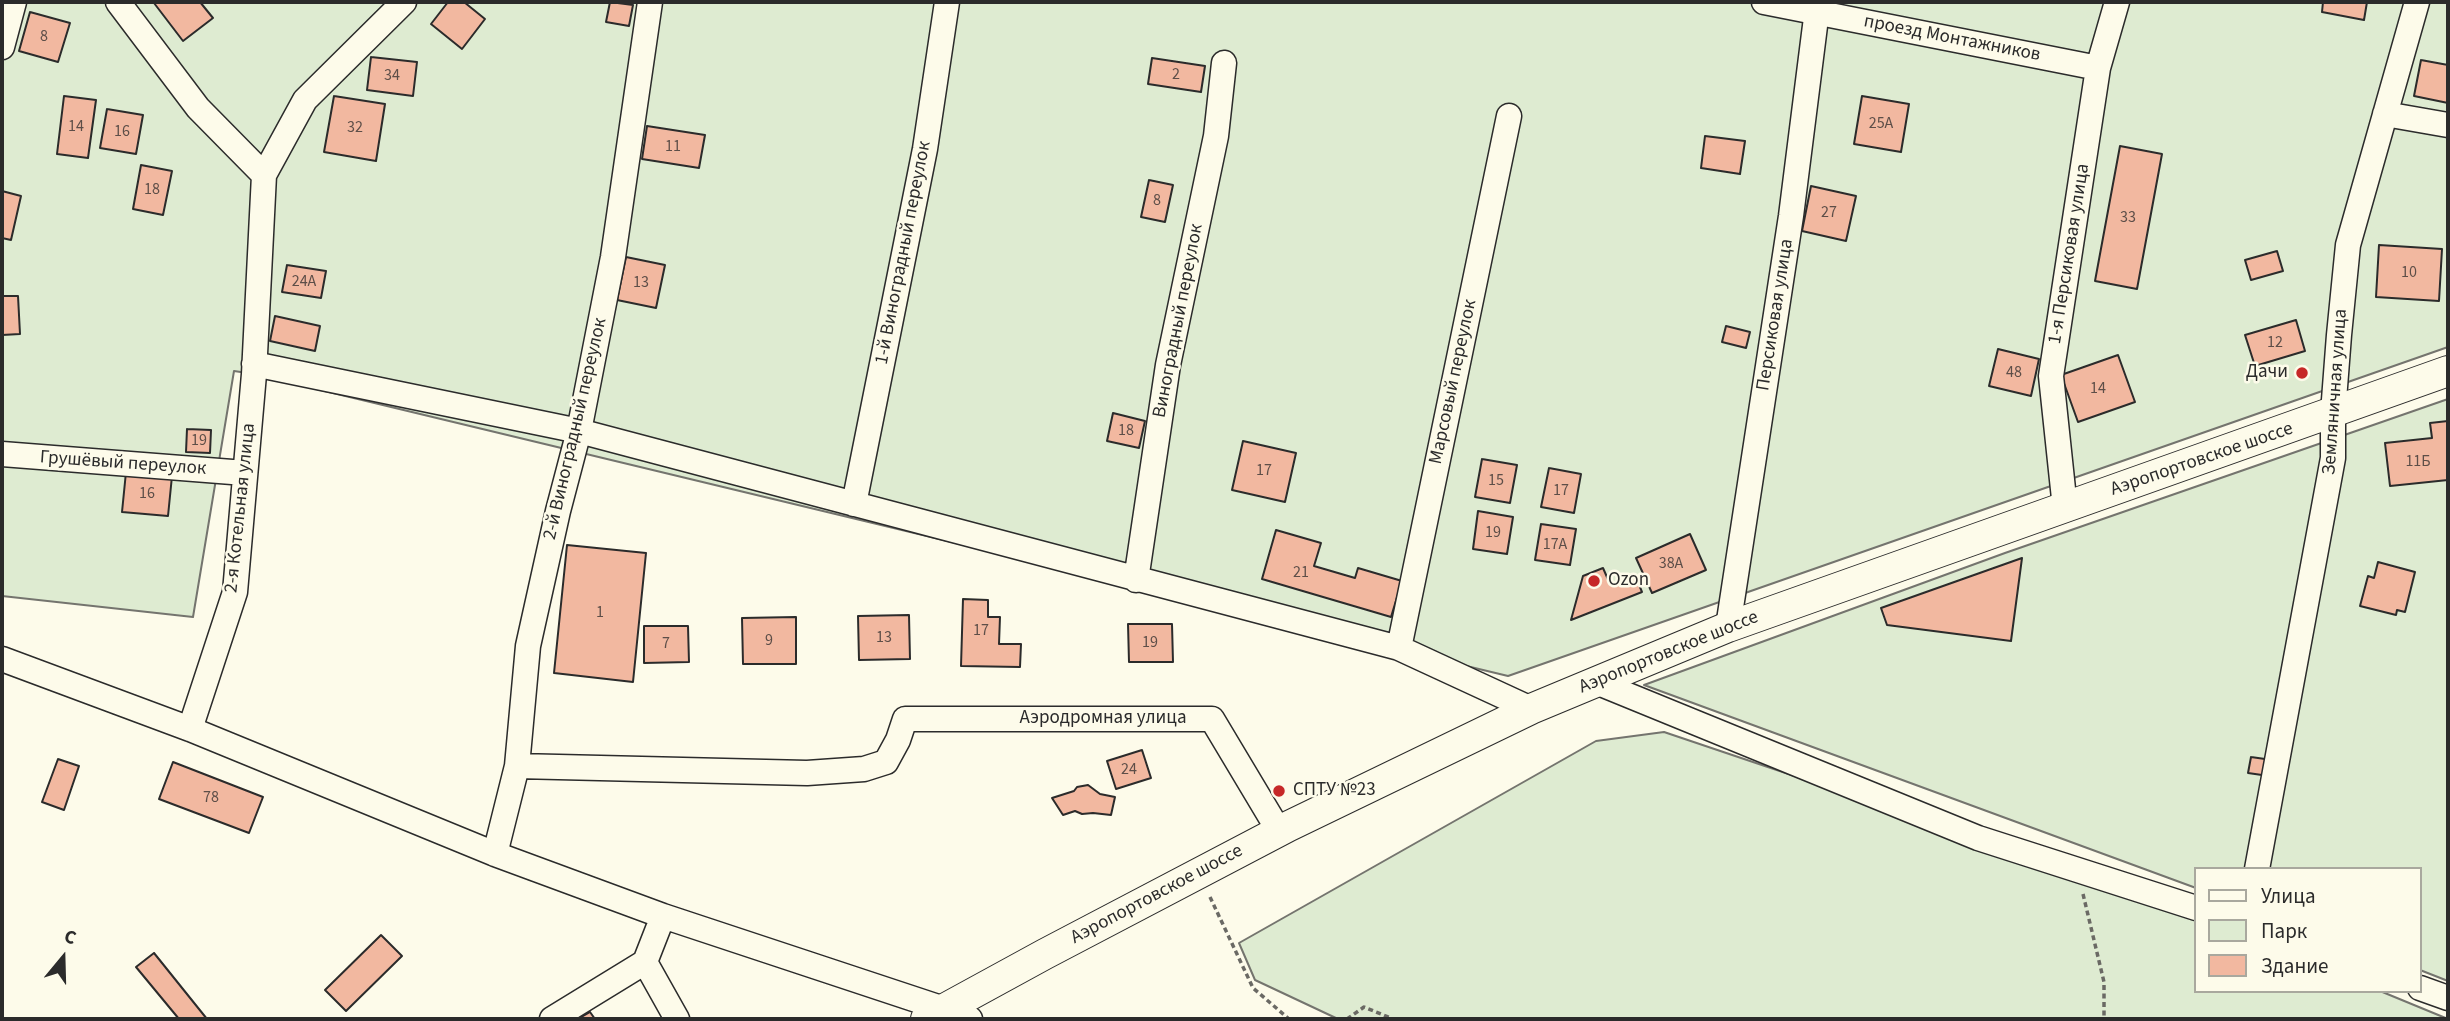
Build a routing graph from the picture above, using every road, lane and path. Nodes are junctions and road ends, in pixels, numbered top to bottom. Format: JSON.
{"nodes":[{"id":1,"x":14,"y":2,"type":"edge"},
{"id":2,"x":118,"y":2,"type":"edge"},
{"id":3,"x":404,"y":2,"type":"edge"},
{"id":4,"x":650,"y":2,"type":"edge"},
{"id":5,"x":947,"y":2,"type":"edge"},
{"id":6,"x":1764,"y":2,"type":"edge"},
{"id":7,"x":2117,"y":2,"type":"edge"},
{"id":8,"x":2417,"y":2,"type":"edge"},
{"id":9,"x":1816,"y":7,"type":"edge"},
{"id":10,"x":2,"y":47,"type":"edge"},
{"id":11,"x":1224,"y":63,"type":"dead end"},
{"id":12,"x":2098,"y":68,"type":"junction"},
{"id":13,"x":2385,"y":114,"type":"junction"},
{"id":14,"x":1509,"y":116,"type":"dead end"},
{"id":15,"x":2448,"y":125,"type":"edge"},
{"id":16,"x":264,"y":176,"type":"junction"},
{"id":17,"x":254,"y":364,"type":"junction"},
{"id":18,"x":2448,"y":371,"type":"edge"},
{"id":19,"x":2333,"y":413,"type":"junction"},
{"id":20,"x":579,"y":431,"type":"junction"},
{"id":21,"x":2,"y":454,"type":"edge"},
{"id":22,"x":245,"y":473,"type":"junction"},
{"id":23,"x":854,"y":504,"type":"junction"},
{"id":24,"x":2065,"y":508,"type":"junction"},
{"id":25,"x":1136,"y":580,"type":"junction"},
{"id":26,"x":1728,"y":627,"type":"junction"},
{"id":27,"x":1399,"y":648,"type":"junction"},
{"id":28,"x":2,"y":659,"type":"edge"},
{"id":29,"x":1596,"y":682,"type":"junction"},
{"id":30,"x":1531,"y":709,"type":"junction"},
{"id":31,"x":190,"y":729,"type":"junction"},
{"id":32,"x":517,"y":766,"type":"junction"},
{"id":33,"x":1279,"y":831,"type":"junction"},
{"id":34,"x":495,"y":854,"type":"junction"},
{"id":35,"x":2257,"y":867,"type":"edge"},
{"id":36,"x":2074,"y":869,"type":"junction"},
{"id":37,"x":1198,"y":873,"type":"junction"},
{"id":38,"x":2194,"y":907,"type":"edge"},
{"id":39,"x":663,"y":916,"type":"junction"},
{"id":40,"x":645,"y":962,"type":"junction"},
{"id":41,"x":2422,"y":989,"type":"edge"},
{"id":42,"x":2448,"y":998,"type":"edge"},
{"id":43,"x":947,"y":1016,"type":"edge"},
{"id":44,"x":552,"y":1019,"type":"edge"},
{"id":45,"x":677,"y":1019,"type":"edge"},
{"id":46,"x":1289,"y":1019,"type":"edge"},
{"id":47,"x":1347,"y":1019,"type":"edge"},
{"id":48,"x":1394,"y":1019,"type":"edge"},
{"id":49,"x":2105,"y":1019,"type":"edge"}],
"edges":[{"from":1,"to":10,"type":"street"},
{"from":2,"to":16,"type":"street"},
{"from":3,"to":16,"type":"street"},
{"from":4,"to":20,"type":"street","name":"2-й Виноградный переулок"},
{"from":5,"to":23,"type":"street","name":"1-й Виноградный переулок"},
{"from":6,"to":9,"type":"street","name":"проезд Монтажников"},
{"from":7,"to":12,"type":"street","name":"1-я Персиковая улица"},
{"from":8,"to":13,"type":"street","name":"Земляничная улица"},
{"from":9,"to":12,"type":"street","name":"проезд Монтажников"},
{"from":9,"to":26,"type":"street","name":"Персиковая улица"},
{"from":11,"to":25,"type":"street","name":"Виноградный переулок"},
{"from":12,"to":24,"type":"street","name":"1-я Персиковая улица"},
{"from":13,"to":15,"type":"street"},
{"from":13,"to":19,"type":"street","name":"Земляничная улица"},
{"from":14,"to":27,"type":"street","name":"Марсовый переулок"},
{"from":16,"to":17,"type":"street","name":"2-я Котельная улица"},
{"from":17,"to":20,"type":"street"},
{"from":17,"to":22,"type":"street","name":"2-я Котельная улица"},
{"from":18,"to":19,"type":"main road","name":"Аэропортовское шоссе"},
{"from":19,"to":24,"type":"main road","name":"Аэропортовское шоссе"},
{"from":19,"to":35,"type":"street","name":"Земляничная улица"},
{"from":20,"to":23,"type":"street"},
{"from":20,"to":32,"type":"street","name":"2-й Виноградный переулок"},
{"from":21,"to":22,"type":"street","name":"Грушёвый переулок"},
{"from":22,"to":31,"type":"street","name":"2-я Котельная улица"},
{"from":23,"to":25,"type":"street"},
{"from":24,"to":26,"type":"main road","name":"Аэропортовское шоссе"},
{"from":25,"to":27,"type":"street"},
{"from":26,"to":29,"type":"main road","name":"Аэропортовское шоссе"},
{"from":27,"to":30,"type":"street"},
{"from":28,"to":31,"type":"street"},
{"from":29,"to":30,"type":"main road","name":"Аэропортовское шоссе"},
{"from":29,"to":36,"type":"street"},
{"from":30,"to":33,"type":"main road","name":"Аэропортовское шоссе"},
{"from":31,"to":34,"type":"street"},
{"from":32,"to":33,"type":"street","name":"Аэродромная улица"},
{"from":32,"to":34,"type":"street","name":"2-й Виноградный переулок"},
{"from":33,"to":37,"type":"main road","name":"Аэропортовское шоссе"},
{"from":34,"to":39,"type":"street"},
{"from":36,"to":38,"type":"street"},
{"from":36,"to":49,"type":"path"},
{"from":37,"to":43,"type":"main road","name":"Аэропортовское шоссе"},
{"from":37,"to":46,"type":"path"},
{"from":39,"to":40,"type":"street"},
{"from":39,"to":43,"type":"street"},
{"from":40,"to":44,"type":"street"},
{"from":40,"to":45,"type":"street"},
{"from":41,"to":42,"type":"street"},
{"from":47,"to":48,"type":"path"}]}
